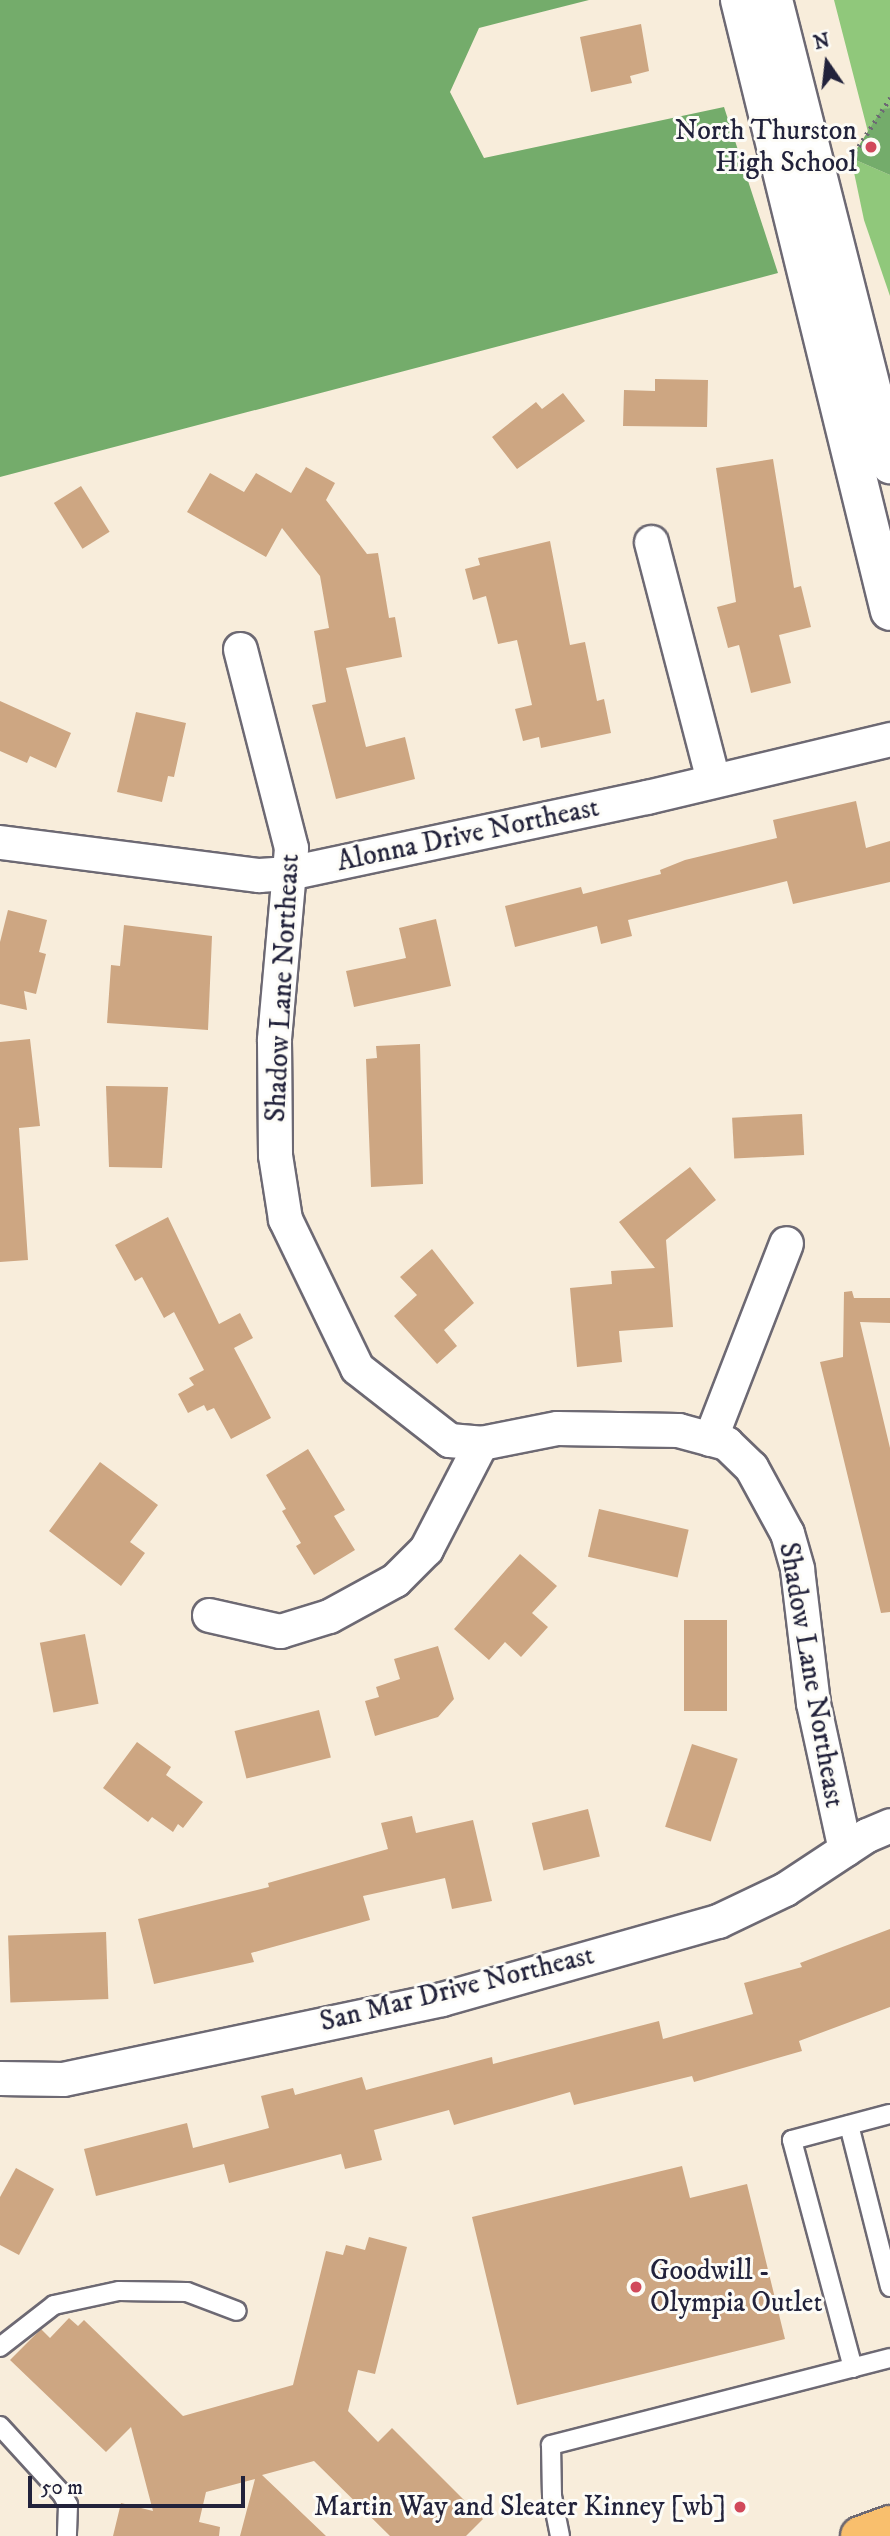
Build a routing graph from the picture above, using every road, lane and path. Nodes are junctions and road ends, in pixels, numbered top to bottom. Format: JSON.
{"nodes":[{"id":1,"x":740,"y":0,"type":"edge"},
{"id":2,"x":773,"y":0,"type":"edge"},
{"id":3,"x":890,"y":98,"type":"edge"},
{"id":4,"x":851,"y":158,"type":"dead end"},
{"id":5,"x":890,"y":464,"type":"edge"},
{"id":6,"x":651,"y":542,"type":"dead end"},
{"id":7,"x":890,"y":611,"type":"edge"},
{"id":8,"x":240,"y":649,"type":"dead end"},
{"id":9,"x":890,"y":738,"type":"edge"},
{"id":10,"x":713,"y":780,"type":"junction"},
{"id":11,"x":0,"y":842,"type":"edge"},
{"id":12,"x":289,"y":873,"type":"junction"},
{"id":13,"x":786,"y":1243,"type":"dead end"},
{"id":14,"x":710,"y":1438,"type":"junction"},
{"id":15,"x":481,"y":1443,"type":"junction"},
{"id":16,"x":209,"y":1615,"type":"dead end"},
{"id":17,"x":890,"y":1825,"type":"edge"},
{"id":18,"x":845,"y":1850,"type":"junction"},
{"id":19,"x":0,"y":2078,"type":"edge"},
{"id":20,"x":890,"y":2114,"type":"edge"},
{"id":21,"x":849,"y":2125,"type":"junction"},
{"id":22,"x":890,"y":2287,"type":"edge"},
{"id":23,"x":237,"y":2311,"type":"dead end"},
{"id":24,"x":0,"y":2347,"type":"edge"},
{"id":25,"x":890,"y":2358,"type":"edge"},
{"id":26,"x":853,"y":2368,"type":"junction"},
{"id":27,"x":0,"y":2426,"type":"edge"},
{"id":28,"x":890,"y":2525,"type":"edge"},
{"id":29,"x":67,"y":2536,"type":"edge"},
{"id":30,"x":560,"y":2536,"type":"edge"},
{"id":31,"x":861,"y":2536,"type":"edge"}],
"edges":[{"from":1,"to":7,"type":"street"},
{"from":2,"to":5,"type":"street"},
{"from":3,"to":4,"type":"path"},
{"from":6,"to":10,"type":"street"},
{"from":8,"to":12,"type":"street","name":"Shadow Lane Northeast"},
{"from":9,"to":10,"type":"street","name":"Alonna Drive Northeast"},
{"from":10,"to":12,"type":"street","name":"Alonna Drive Northeast"},
{"from":11,"to":12,"type":"street","name":"Alonna Drive Northeast"},
{"from":12,"to":15,"type":"street","name":"Shadow Lane Northeast"},
{"from":13,"to":14,"type":"street"},
{"from":14,"to":15,"type":"street","name":"Shadow Lane Northeast"},
{"from":14,"to":18,"type":"street","name":"Shadow Lane Northeast"},
{"from":15,"to":16,"type":"street"},
{"from":17,"to":18,"type":"street","name":"San Mar Drive Northeast"},
{"from":18,"to":19,"type":"street","name":"San Mar Drive Northeast"},
{"from":20,"to":21,"type":"lane"},
{"from":21,"to":22,"type":"lane"},
{"from":21,"to":26,"type":"lane"},
{"from":23,"to":24,"type":"lane"},
{"from":25,"to":26,"type":"lane"},
{"from":26,"to":30,"type":"lane"},
{"from":27,"to":29,"type":"lane"},
{"from":28,"to":31,"type":"main road"}]}
